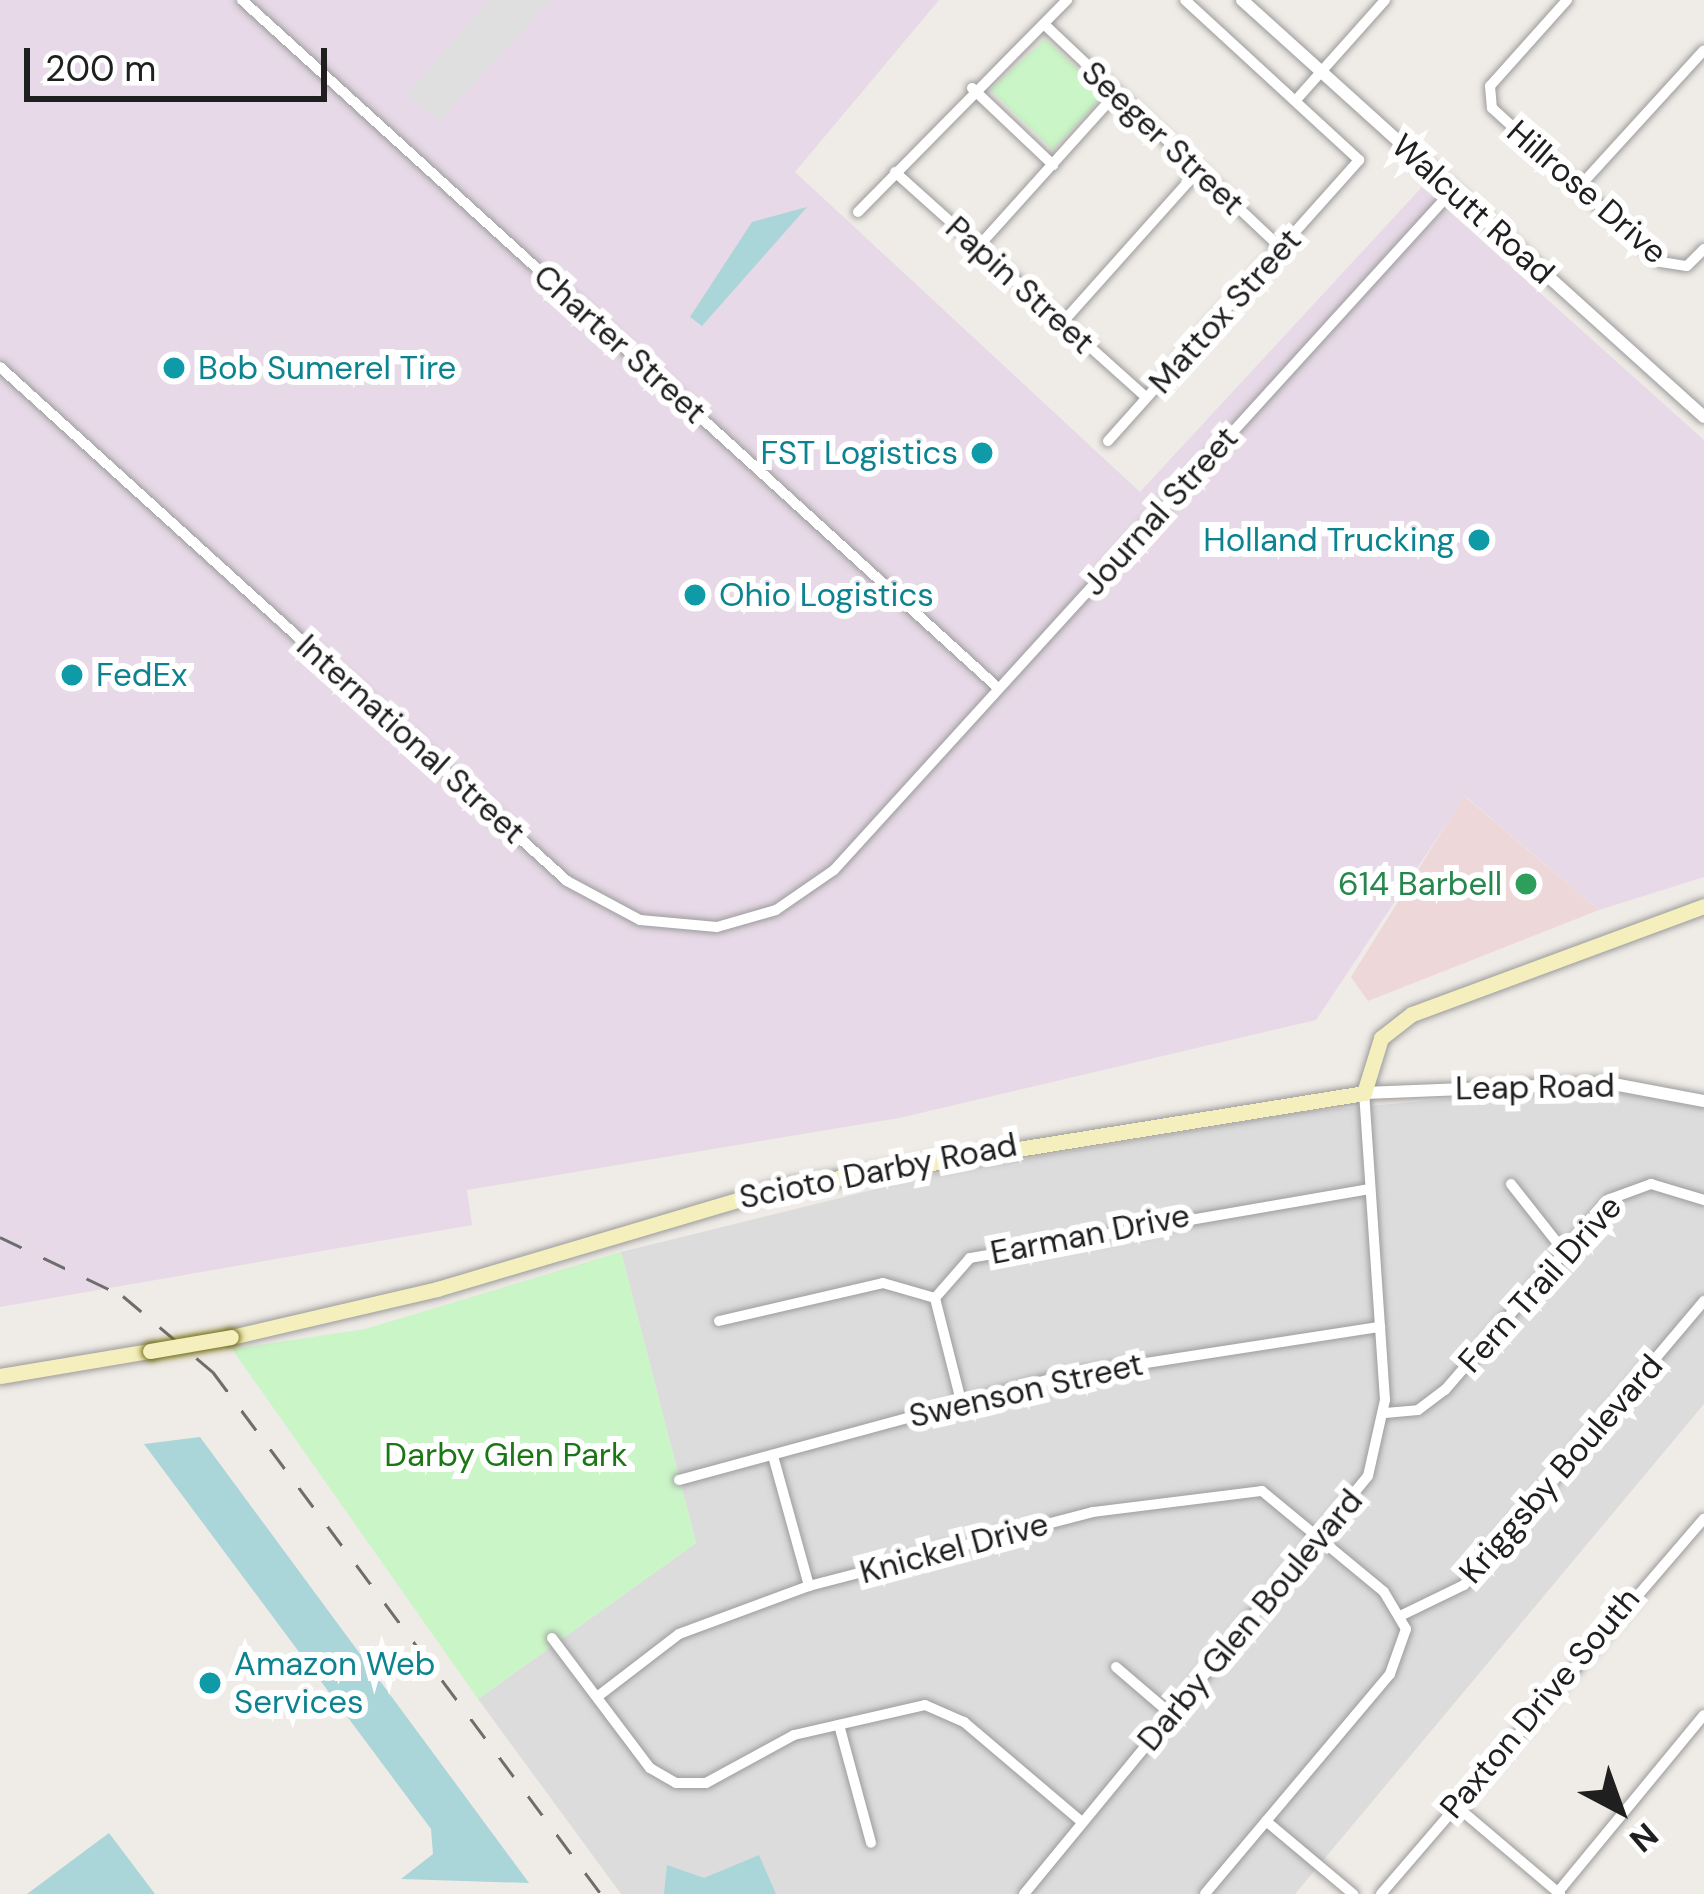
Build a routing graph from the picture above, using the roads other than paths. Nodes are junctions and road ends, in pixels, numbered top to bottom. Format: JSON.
{"nodes":[{"id":1,"x":242,"y":0,"type":"edge"},
{"id":2,"x":1067,"y":0,"type":"edge"},
{"id":3,"x":1185,"y":0,"type":"edge"},
{"id":4,"x":1242,"y":0,"type":"edge"},
{"id":5,"x":1567,"y":0,"type":"edge"},
{"id":6,"x":1378,"y":2,"type":"edge"},
{"id":7,"x":1045,"y":25,"type":"junction"},
{"id":8,"x":1704,"y":50,"type":"edge"},
{"id":9,"x":1322,"y":71,"type":"junction"},
{"id":10,"x":972,"y":88,"type":"junction"},
{"id":11,"x":1114,"y":96,"type":"junction"},
{"id":12,"x":1296,"y":100,"type":"junction"},
{"id":13,"x":1053,"y":165,"type":"junction"},
{"id":14,"x":895,"y":172,"type":"junction"},
{"id":15,"x":1197,"y":172,"type":"junction"},
{"id":16,"x":1579,"y":187,"type":"junction"},
{"id":17,"x":1453,"y":190,"type":"junction"},
{"id":18,"x":858,"y":212,"type":"dead end"},
{"id":19,"x":977,"y":248,"type":"junction"},
{"id":20,"x":1282,"y":249,"type":"junction"},
{"id":21,"x":1704,"y":249,"type":"edge"},
{"id":22,"x":1062,"y":323,"type":"junction"},
{"id":23,"x":0,"y":367,"type":"edge"},
{"id":24,"x":1146,"y":398,"type":"junction"},
{"id":25,"x":1704,"y":417,"type":"edge"},
{"id":26,"x":1108,"y":441,"type":"dead end"},
{"id":27,"x":998,"y":688,"type":"junction"},
{"id":28,"x":868,"y":833,"type":"joint"},
{"id":29,"x":1704,"y":906,"type":"edge"},
{"id":30,"x":1364,"y":1094,"type":"junction"},
{"id":31,"x":1704,"y":1101,"type":"edge"},
{"id":32,"x":1511,"y":1184,"type":"dead end"},
{"id":33,"x":1369,"y":1189,"type":"junction"},
{"id":34,"x":1704,"y":1200,"type":"edge"},
{"id":35,"x":1563,"y":1250,"type":"junction"},
{"id":36,"x":935,"y":1298,"type":"junction"},
{"id":37,"x":1704,"y":1301,"type":"edge"},
{"id":38,"x":718,"y":1321,"type":"dead end"},
{"id":39,"x":1380,"y":1327,"type":"junction"},
{"id":40,"x":0,"y":1376,"type":"edge"},
{"id":41,"x":961,"y":1401,"type":"junction"},
{"id":42,"x":1385,"y":1413,"type":"junction"},
{"id":43,"x":773,"y":1456,"type":"junction"},
{"id":44,"x":679,"y":1480,"type":"dead end"},
{"id":45,"x":1704,"y":1519,"type":"edge"},
{"id":46,"x":1322,"y":1539,"type":"junction"},
{"id":47,"x":809,"y":1586,"type":"junction"},
{"id":48,"x":1402,"y":1615,"type":"junction"},
{"id":49,"x":552,"y":1638,"type":"dead end"},
{"id":50,"x":1116,"y":1666,"type":"dead end"},
{"id":51,"x":597,"y":1697,"type":"junction"},
{"id":52,"x":1172,"y":1715,"type":"junction"},
{"id":53,"x":1704,"y":1715,"type":"edge"},
{"id":54,"x":839,"y":1725,"type":"junction"},
{"id":55,"x":1455,"y":1805,"type":"junction"},
{"id":56,"x":1266,"y":1821,"type":"junction"},
{"id":57,"x":1082,"y":1822,"type":"junction"},
{"id":58,"x":871,"y":1843,"type":"dead end"},
{"id":59,"x":1558,"y":1893,"type":"edge"},
{"id":60,"x":1024,"y":1894,"type":"edge"},
{"id":61,"x":1205,"y":1894,"type":"edge"},
{"id":62,"x":1353,"y":1894,"type":"edge"},
{"id":63,"x":1381,"y":1894,"type":"edge"}],
"edges":[{"from":1,"to":27,"type":"street","name":"Charter Street"},
{"from":2,"to":7,"type":"street"},
{"from":3,"to":12,"type":"street"},
{"from":4,"to":9,"type":"street","name":"Walcutt Road"},
{"from":5,"to":16,"type":"street","name":"Hillrose Drive"},
{"from":6,"to":9,"type":"street"},
{"from":7,"to":10,"type":"street"},
{"from":7,"to":11,"type":"street","name":"Seeger Street"},
{"from":8,"to":16,"type":"street"},
{"from":9,"to":12,"type":"street"},
{"from":9,"to":17,"type":"street","name":"Walcutt Road"},
{"from":10,"to":13,"type":"street"},
{"from":10,"to":14,"type":"street"},
{"from":11,"to":13,"type":"street"},
{"from":11,"to":15,"type":"street","name":"Seeger Street"},
{"from":12,"to":20,"type":"street","name":"Mattox Street"},
{"from":13,"to":19,"type":"street"},
{"from":14,"to":18,"type":"street"},
{"from":14,"to":19,"type":"street","name":"Papin Street"},
{"from":15,"to":20,"type":"street","name":"Seeger Street"},
{"from":15,"to":22,"type":"street"},
{"from":16,"to":21,"type":"street","name":"Hillrose Drive"},
{"from":17,"to":25,"type":"street","name":"Walcutt Road"},
{"from":17,"to":27,"type":"street","name":"Journal Street"},
{"from":19,"to":22,"type":"street","name":"Papin Street"},
{"from":20,"to":24,"type":"street","name":"Mattox Street"},
{"from":22,"to":24,"type":"street","name":"Papin Street"},
{"from":23,"to":28,"type":"street","name":"International Street"},
{"from":24,"to":26,"type":"street","name":"Mattox Street"},
{"from":27,"to":28,"type":"street","name":"Journal Street"},
{"from":29,"to":30,"type":"main road"},
{"from":30,"to":31,"type":"street","name":"Leap Road"},
{"from":30,"to":33,"type":"street","name":"Darby Glen Boulevard"},
{"from":30,"to":40,"type":"main road","name":"Scioto Darby Road","bridge":true},
{"from":32,"to":35,"type":"street"},
{"from":33,"to":36,"type":"street","name":"Earman Drive"},
{"from":33,"to":39,"type":"street","name":"Darby Glen Boulevard"},
{"from":34,"to":35,"type":"street","name":"Fern Trail Drive"},
{"from":35,"to":42,"type":"street","name":"Fern Trail Drive"},
{"from":36,"to":38,"type":"street"},
{"from":36,"to":41,"type":"street"},
{"from":37,"to":48,"type":"street","name":"Kriggsby Boulevard"},
{"from":39,"to":41,"type":"street","name":"Swenson Street"},
{"from":39,"to":42,"type":"street","name":"Darby Glen Boulevard"},
{"from":41,"to":43,"type":"street","name":"Swenson Street"},
{"from":42,"to":46,"type":"street","name":"Darby Glen Boulevard"},
{"from":43,"to":44,"type":"street","name":"Swenson Street"},
{"from":43,"to":47,"type":"street"},
{"from":45,"to":55,"type":"street","name":"Paxton Drive South"},
{"from":46,"to":47,"type":"street","name":"Knickel Drive"},
{"from":46,"to":48,"type":"street","name":"Knickel Drive"},
{"from":46,"to":52,"type":"street","name":"Darby Glen Boulevard"},
{"from":47,"to":51,"type":"street","name":"Knickel Drive"},
{"from":48,"to":56,"type":"street"},
{"from":49,"to":51,"type":"street"},
{"from":50,"to":52,"type":"street"},
{"from":51,"to":54,"type":"street"},
{"from":52,"to":57,"type":"street","name":"Darby Glen Boulevard"},
{"from":53,"to":59,"type":"street"},
{"from":54,"to":57,"type":"street"},
{"from":54,"to":58,"type":"street"},
{"from":55,"to":59,"type":"street"},
{"from":55,"to":63,"type":"street","name":"Paxton Drive South"},
{"from":56,"to":61,"type":"street"},
{"from":56,"to":62,"type":"street"},
{"from":57,"to":60,"type":"street","name":"Darby Glen Boulevard"}]}
